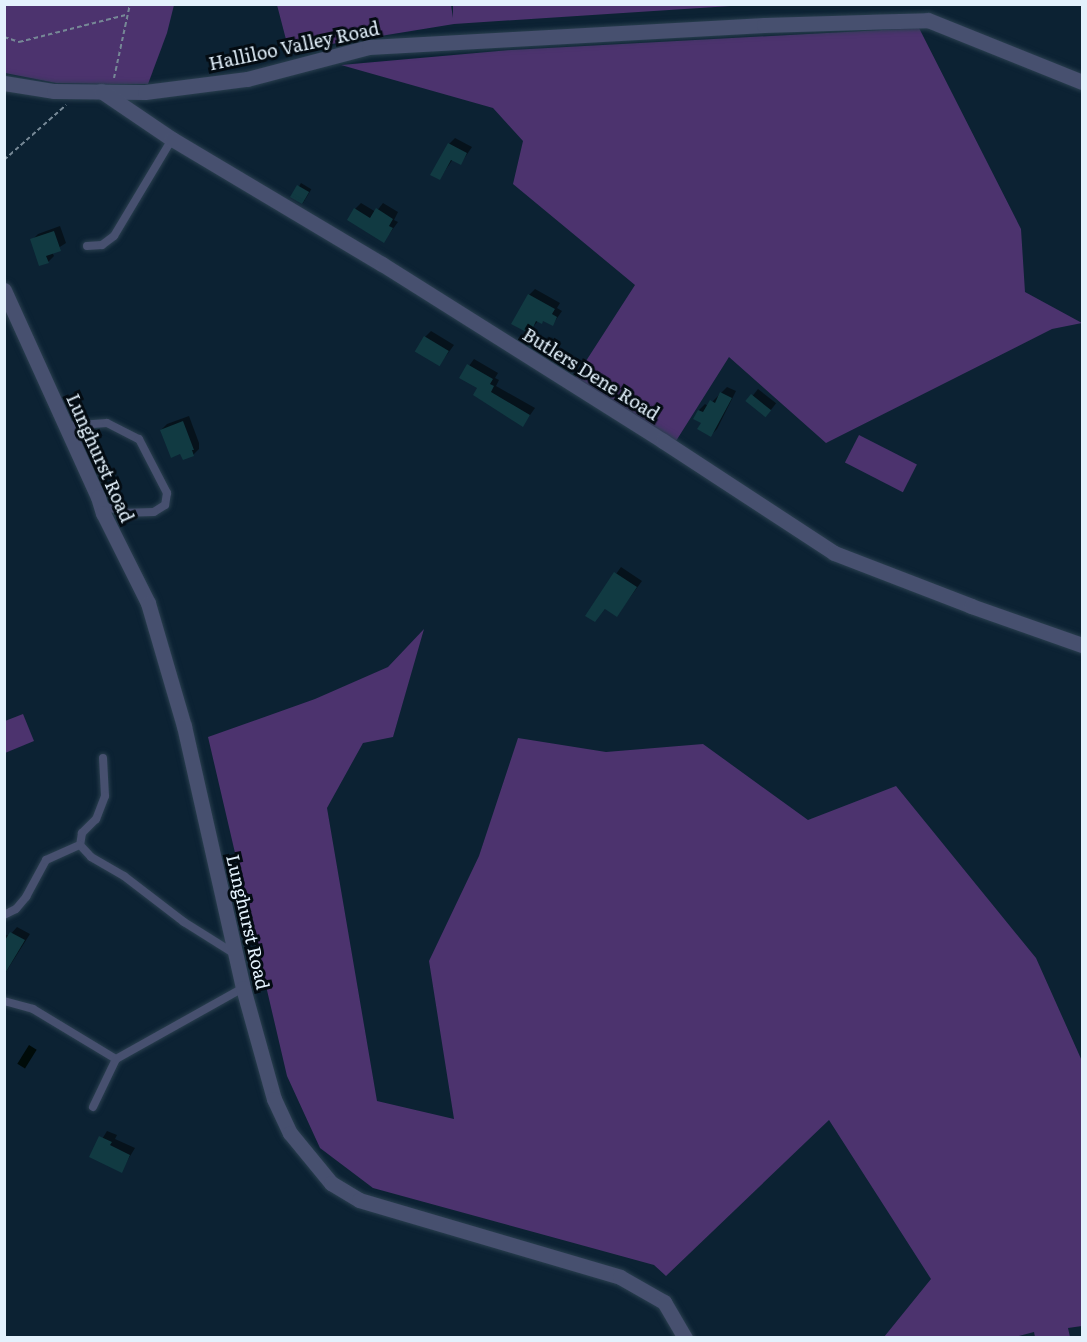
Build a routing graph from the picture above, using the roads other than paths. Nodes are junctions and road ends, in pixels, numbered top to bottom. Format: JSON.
{"nodes":[{"id":1,"x":1083,"y":82,"type":"edge"},
{"id":2,"x":4,"y":83,"type":"edge"},
{"id":3,"x":106,"y":91,"type":"junction"},
{"id":4,"x":172,"y":139,"type":"junction"},
{"id":5,"x":87,"y":246,"type":"dead end"},
{"id":6,"x":4,"y":290,"type":"edge"},
{"id":7,"x":64,"y":427,"type":"junction"},
{"id":8,"x":98,"y":497,"type":"junction"},
{"id":9,"x":1083,"y":645,"type":"edge"},
{"id":10,"x":103,"y":758,"type":"dead end"},
{"id":11,"x":80,"y":845,"type":"junction"},
{"id":12,"x":4,"y":915,"type":"edge"},
{"id":13,"x":236,"y":955,"type":"junction"},
{"id":14,"x":243,"y":988,"type":"junction"},
{"id":15,"x":4,"y":1001,"type":"edge"},
{"id":16,"x":116,"y":1059,"type":"junction"},
{"id":17,"x":93,"y":1107,"type":"dead end"},
{"id":18,"x":685,"y":1338,"type":"edge"}],
"edges":[{"from":1,"to":3,"type":"street","name":"Halliloo Valley Road"},
{"from":2,"to":3,"type":"street","name":"Halliloo Valley Road"},
{"from":3,"to":4,"type":"street","name":"Butlers Dene Road"},
{"from":4,"to":5,"type":"lane"},
{"from":4,"to":9,"type":"street","name":"Butlers Dene Road"},
{"from":6,"to":7,"type":"street","name":"Lunghurst Road"},
{"from":7,"to":8,"type":"street","name":"Lunghurst Road"},
{"from":7,"to":8,"type":"lane"},
{"from":8,"to":13,"type":"street","name":"Lunghurst Road"},
{"from":10,"to":11,"type":"lane"},
{"from":11,"to":12,"type":"lane"},
{"from":11,"to":13,"type":"lane"},
{"from":13,"to":14,"type":"street","name":"Lunghurst Road"},
{"from":14,"to":16,"type":"lane"},
{"from":14,"to":18,"type":"street","name":"Lunghurst Road"},
{"from":15,"to":16,"type":"lane"},
{"from":16,"to":17,"type":"lane"}]}
